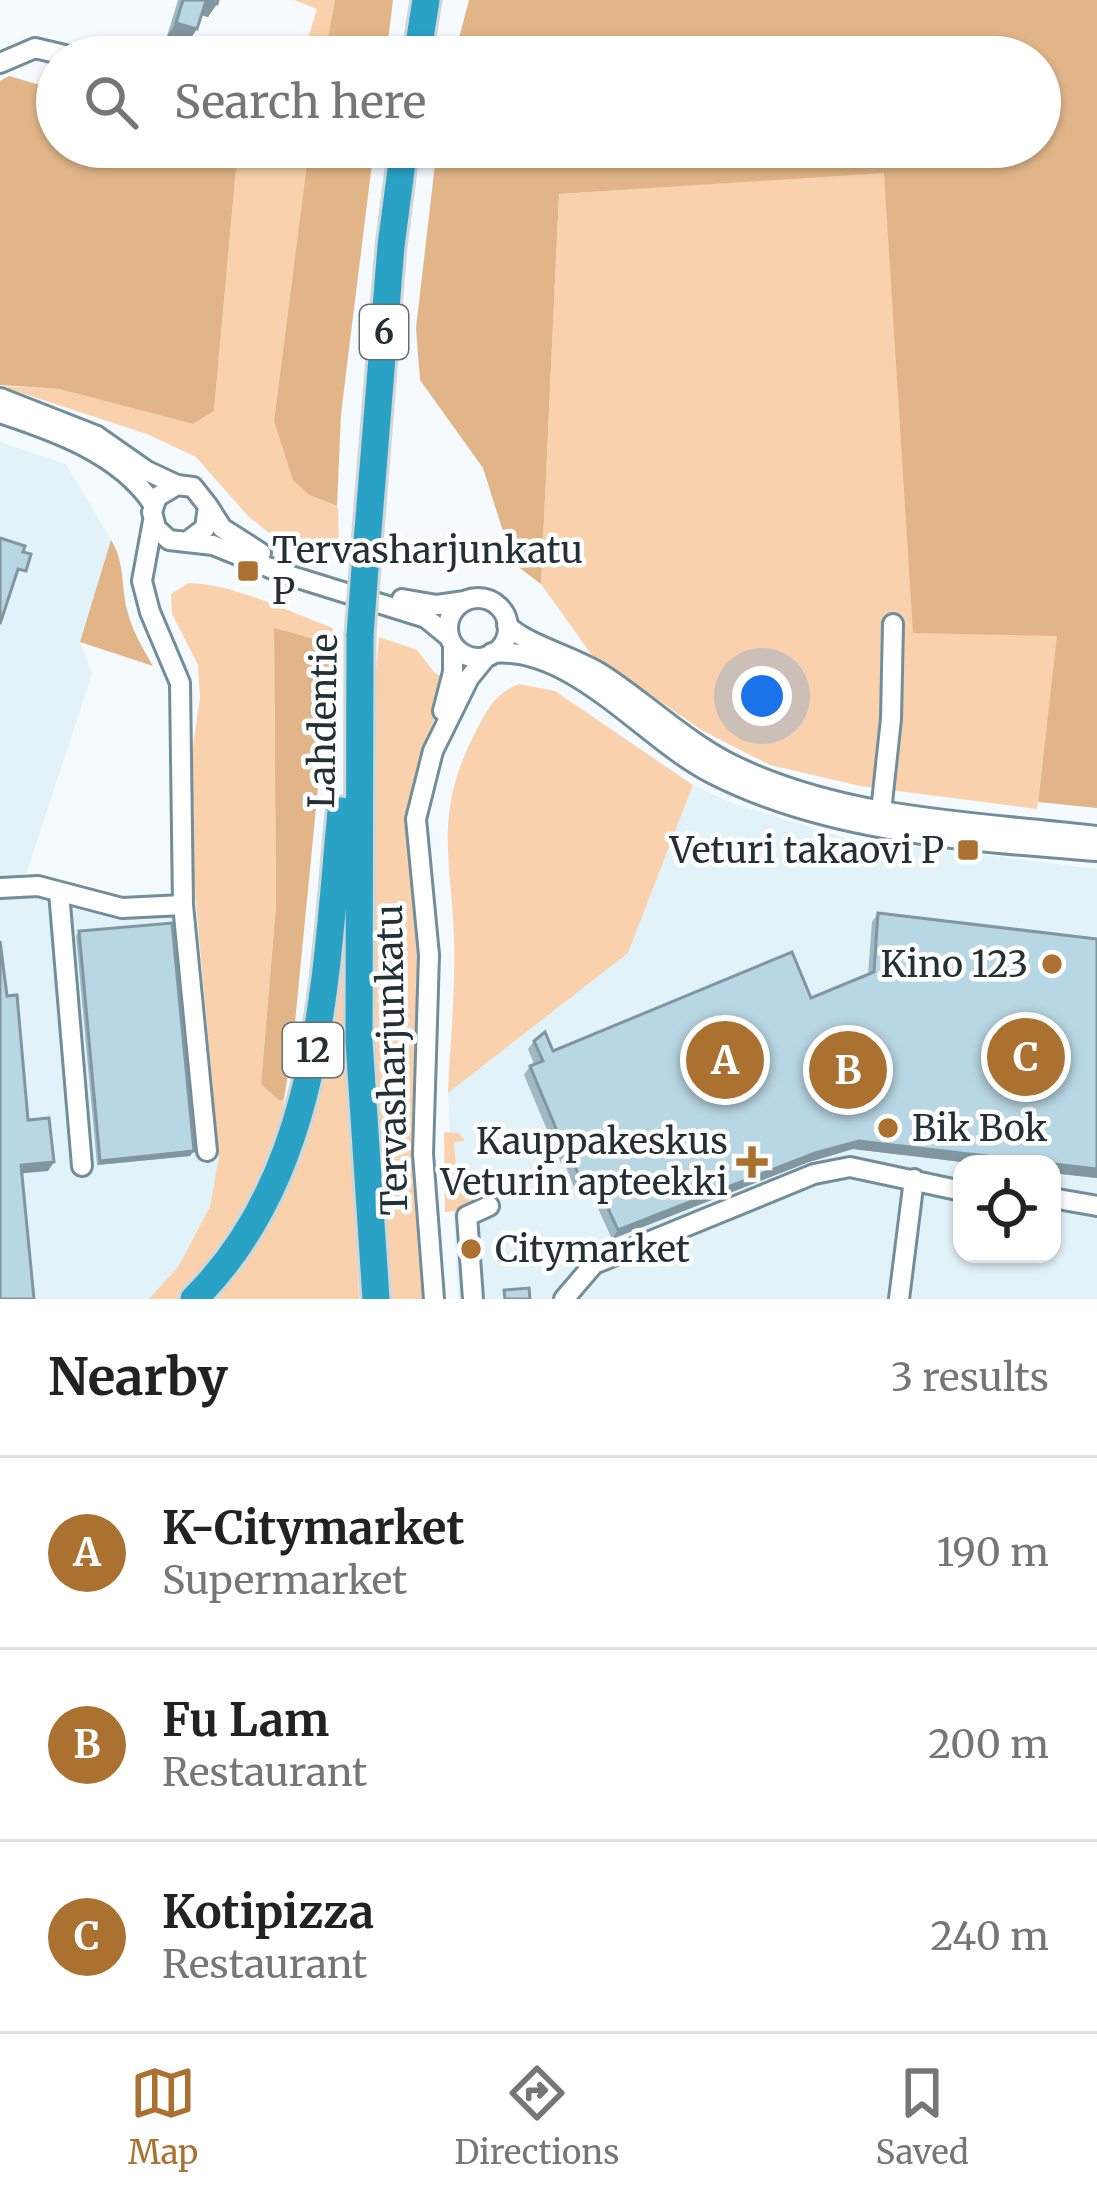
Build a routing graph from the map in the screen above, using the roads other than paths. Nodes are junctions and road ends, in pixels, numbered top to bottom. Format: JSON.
{"nodes":[{"id":1,"x":426,"y":0,"type":"edge"},
{"id":2,"x":420,"y":36,"type":"edge"},
{"id":3,"x":36,"y":47,"type":"edge"},
{"id":4,"x":0,"y":63,"type":"edge"},
{"id":5,"x":401,"y":168,"type":"edge"},
{"id":6,"x":0,"y":398,"type":"edge"},
{"id":7,"x":0,"y":413,"type":"edge"},
{"id":8,"x":176,"y":484,"type":"junction"},
{"id":9,"x":208,"y":506,"type":"junction"},
{"id":10,"x":153,"y":512,"type":"junction"},
{"id":11,"x":183,"y":541,"type":"junction"},
{"id":12,"x":465,"y":601,"type":"junction"},
{"id":13,"x":150,"y":612,"type":"junction"},
{"id":14,"x":893,"y":624,"type":"dead end"},
{"id":15,"x":507,"y":625,"type":"junction"},
{"id":16,"x":451,"y":640,"type":"junction"},
{"id":17,"x":490,"y":655,"type":"junction"},
{"id":18,"x":433,"y":751,"type":"junction"},
{"id":19,"x":357,"y":776,"type":"junction"},
{"id":20,"x":880,"y":819,"type":"junction"},
{"id":21,"x":1097,"y":836,"type":"edge"},
{"id":22,"x":1097,"y":851,"type":"edge"},
{"id":23,"x":0,"y":888,"type":"edge"},
{"id":24,"x":59,"y":892,"type":"junction"},
{"id":25,"x":183,"y":905,"type":"junction"},
{"id":26,"x":207,"y":1151,"type":"dead end"},
{"id":27,"x":82,"y":1166,"type":"dead end"},
{"id":28,"x":914,"y":1179,"type":"junction"},
{"id":29,"x":953,"y":1189,"type":"edge"},
{"id":30,"x":1061,"y":1200,"type":"edge"},
{"id":31,"x":489,"y":1206,"type":"dead end"},
{"id":32,"x":1097,"y":1206,"type":"edge"},
{"id":33,"x":570,"y":1293,"type":"edge"},
{"id":34,"x":194,"y":1299,"type":"edge"},
{"id":35,"x":376,"y":1299,"type":"edge"},
{"id":36,"x":434,"y":1299,"type":"edge"},
{"id":37,"x":473,"y":1299,"type":"edge"},
{"id":38,"x":899,"y":1299,"type":"edge"}],
"edges":[{"from":1,"to":2,"type":"highway"},
{"from":3,"to":4,"type":"street"},
{"from":5,"to":19,"type":"highway","name":"Lahdentie","number":"6","bridge":true},
{"from":6,"to":8,"type":"street"},
{"from":7,"to":10,"type":"street"},
{"from":8,"to":9,"type":"street"},
{"from":8,"to":10,"type":"street"},
{"from":9,"to":11,"type":"street"},
{"from":9,"to":12,"type":"street"},
{"from":10,"to":11,"type":"street"},
{"from":10,"to":13,"type":"street"},
{"from":11,"to":13,"type":"street"},
{"from":11,"to":16,"type":"street"},
{"from":12,"to":15,"type":"street"},
{"from":12,"to":16,"type":"street"},
{"from":13,"to":25,"type":"street"},
{"from":14,"to":20,"type":"street"},
{"from":15,"to":17,"type":"street"},
{"from":15,"to":20,"type":"street"},
{"from":16,"to":17,"type":"street"},
{"from":16,"to":18,"type":"street","name":"Tervasharjunkatu"},
{"from":17,"to":18,"type":"street","name":"Tervasharjunkatu"},
{"from":17,"to":20,"type":"street"},
{"from":18,"to":36,"type":"street","name":"Tervasharjunkatu"},
{"from":19,"to":34,"type":"highway","number":"12"},
{"from":19,"to":35,"type":"highway","name":"Lahdentie","number":"6"},
{"from":20,"to":21,"type":"street"},
{"from":20,"to":22,"type":"street"},
{"from":23,"to":24,"type":"street"},
{"from":24,"to":25,"type":"street"},
{"from":24,"to":27,"type":"street"},
{"from":25,"to":26,"type":"street"},
{"from":28,"to":29,"type":"street"},
{"from":28,"to":33,"type":"street"},
{"from":28,"to":38,"type":"street"},
{"from":30,"to":32,"type":"street"},
{"from":31,"to":37,"type":"street"}]}
